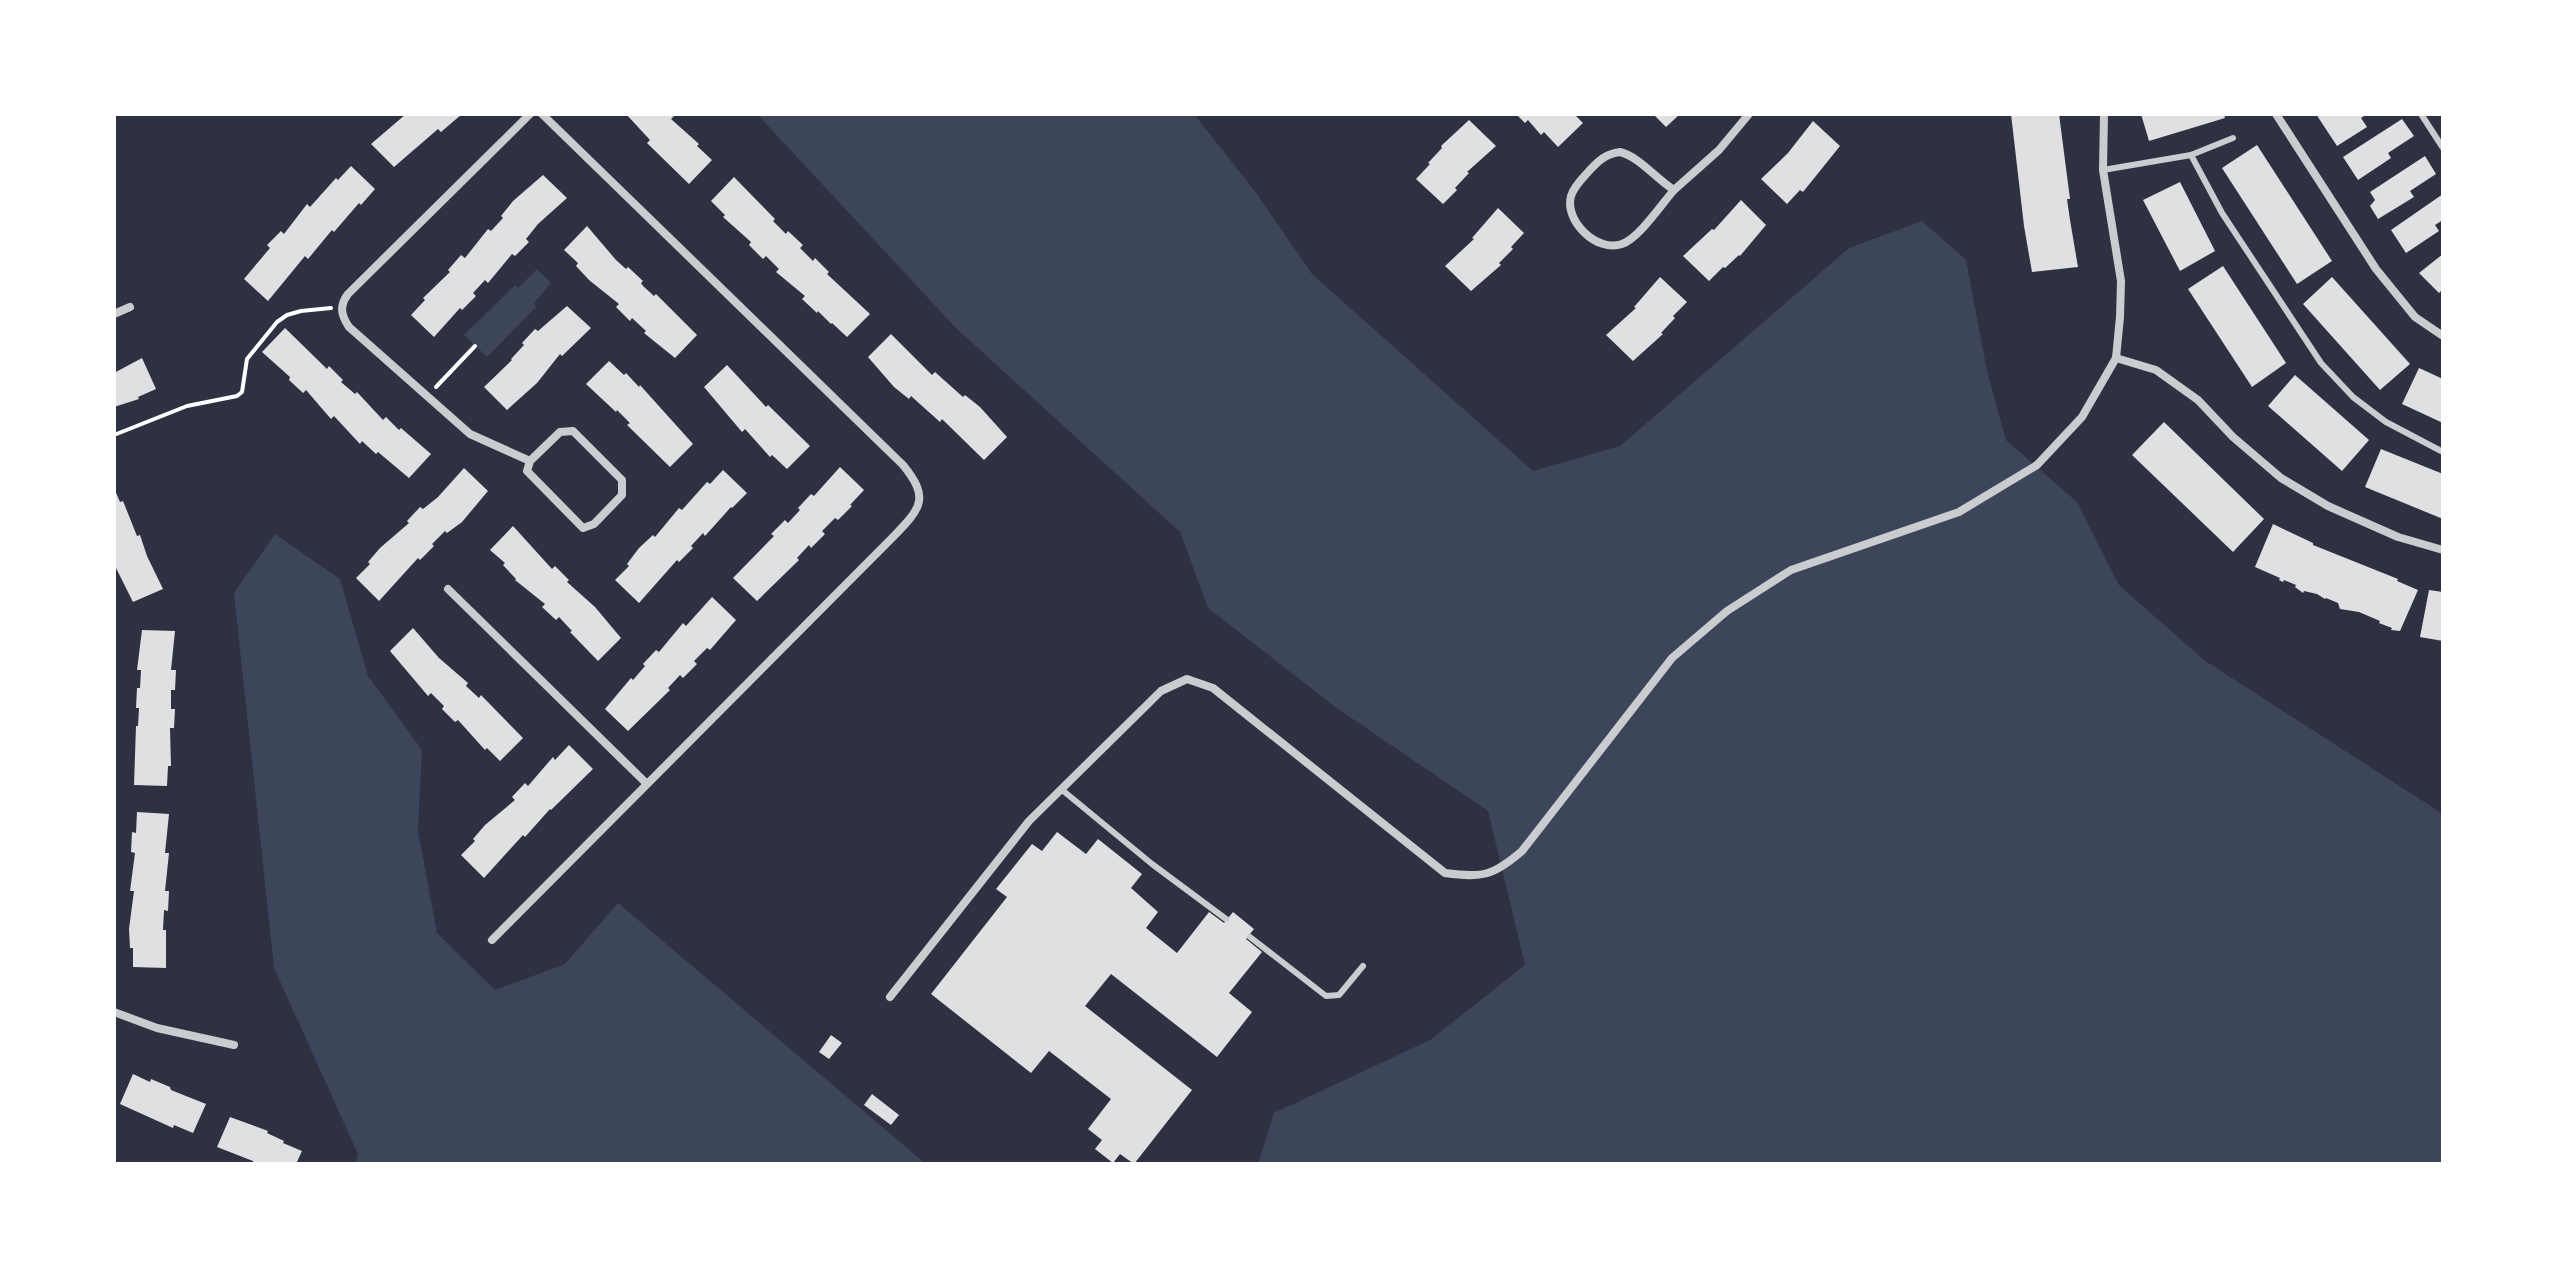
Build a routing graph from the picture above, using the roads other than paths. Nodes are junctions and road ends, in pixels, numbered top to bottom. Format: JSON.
{"nodes":[{"id":1,"x":530,"y":114,"type":"edge"},
{"id":2,"x":542,"y":114,"type":"edge"},
{"id":3,"x":1749,"y":114,"type":"edge"},
{"id":4,"x":2104,"y":114,"type":"edge"},
{"id":5,"x":2276,"y":114,"type":"edge"},
{"id":6,"x":2421,"y":114,"type":"edge"},
{"id":7,"x":2233,"y":138,"type":"dead end"},
{"id":8,"x":2443,"y":148,"type":"edge"},
{"id":9,"x":2191,"y":155,"type":"junction"},
{"id":10,"x":2103,"y":170,"type":"junction"},
{"id":11,"x":1674,"y":190,"type":"junction"},
{"id":12,"x":130,"y":307,"type":"dead end"},
{"id":13,"x":114,"y":314,"type":"edge"},
{"id":14,"x":2443,"y":336,"type":"edge"},
{"id":15,"x":2116,"y":358,"type":"junction"},
{"id":16,"x":2443,"y":452,"type":"edge"},
{"id":17,"x":530,"y":461,"type":"junction"},
{"id":18,"x":2443,"y":550,"type":"edge"},
{"id":19,"x":448,"y":589,"type":"dead end"},
{"id":20,"x":646,"y":783,"type":"junction"},
{"id":21,"x":1061,"y":789,"type":"junction"},
{"id":22,"x":1226,"y":919,"type":"dead end"},
{"id":23,"x":1250,"y":937,"type":"dead end"},
{"id":24,"x":492,"y":940,"type":"dead end"},
{"id":25,"x":1363,"y":966,"type":"dead end"},
{"id":26,"x":890,"y":997,"type":"dead end"},
{"id":27,"x":114,"y":1012,"type":"edge"},
{"id":28,"x":234,"y":1045,"type":"dead end"}],
"edges":[{"from":1,"to":17,"type":"street"},
{"from":2,"to":20,"type":"street"},
{"from":3,"to":11,"type":"street"},
{"from":4,"to":10,"type":"street"},
{"from":5,"to":14,"type":"street"},
{"from":6,"to":8,"type":"lane"},
{"from":7,"to":9,"type":"lane"},
{"from":9,"to":10,"type":"lane"},
{"from":9,"to":16,"type":"lane"},
{"from":10,"to":15,"type":"street"},
{"from":11,"to":11,"type":"street"},
{"from":12,"to":13,"type":"street"},
{"from":15,"to":18,"type":"street"},
{"from":15,"to":21,"type":"street"},
{"from":17,"to":17,"type":"street"},
{"from":19,"to":20,"type":"street"},
{"from":20,"to":24,"type":"street"},
{"from":21,"to":22,"type":"lane"},
{"from":21,"to":26,"type":"street"},
{"from":23,"to":25,"type":"lane"},
{"from":27,"to":28,"type":"street"}]}
